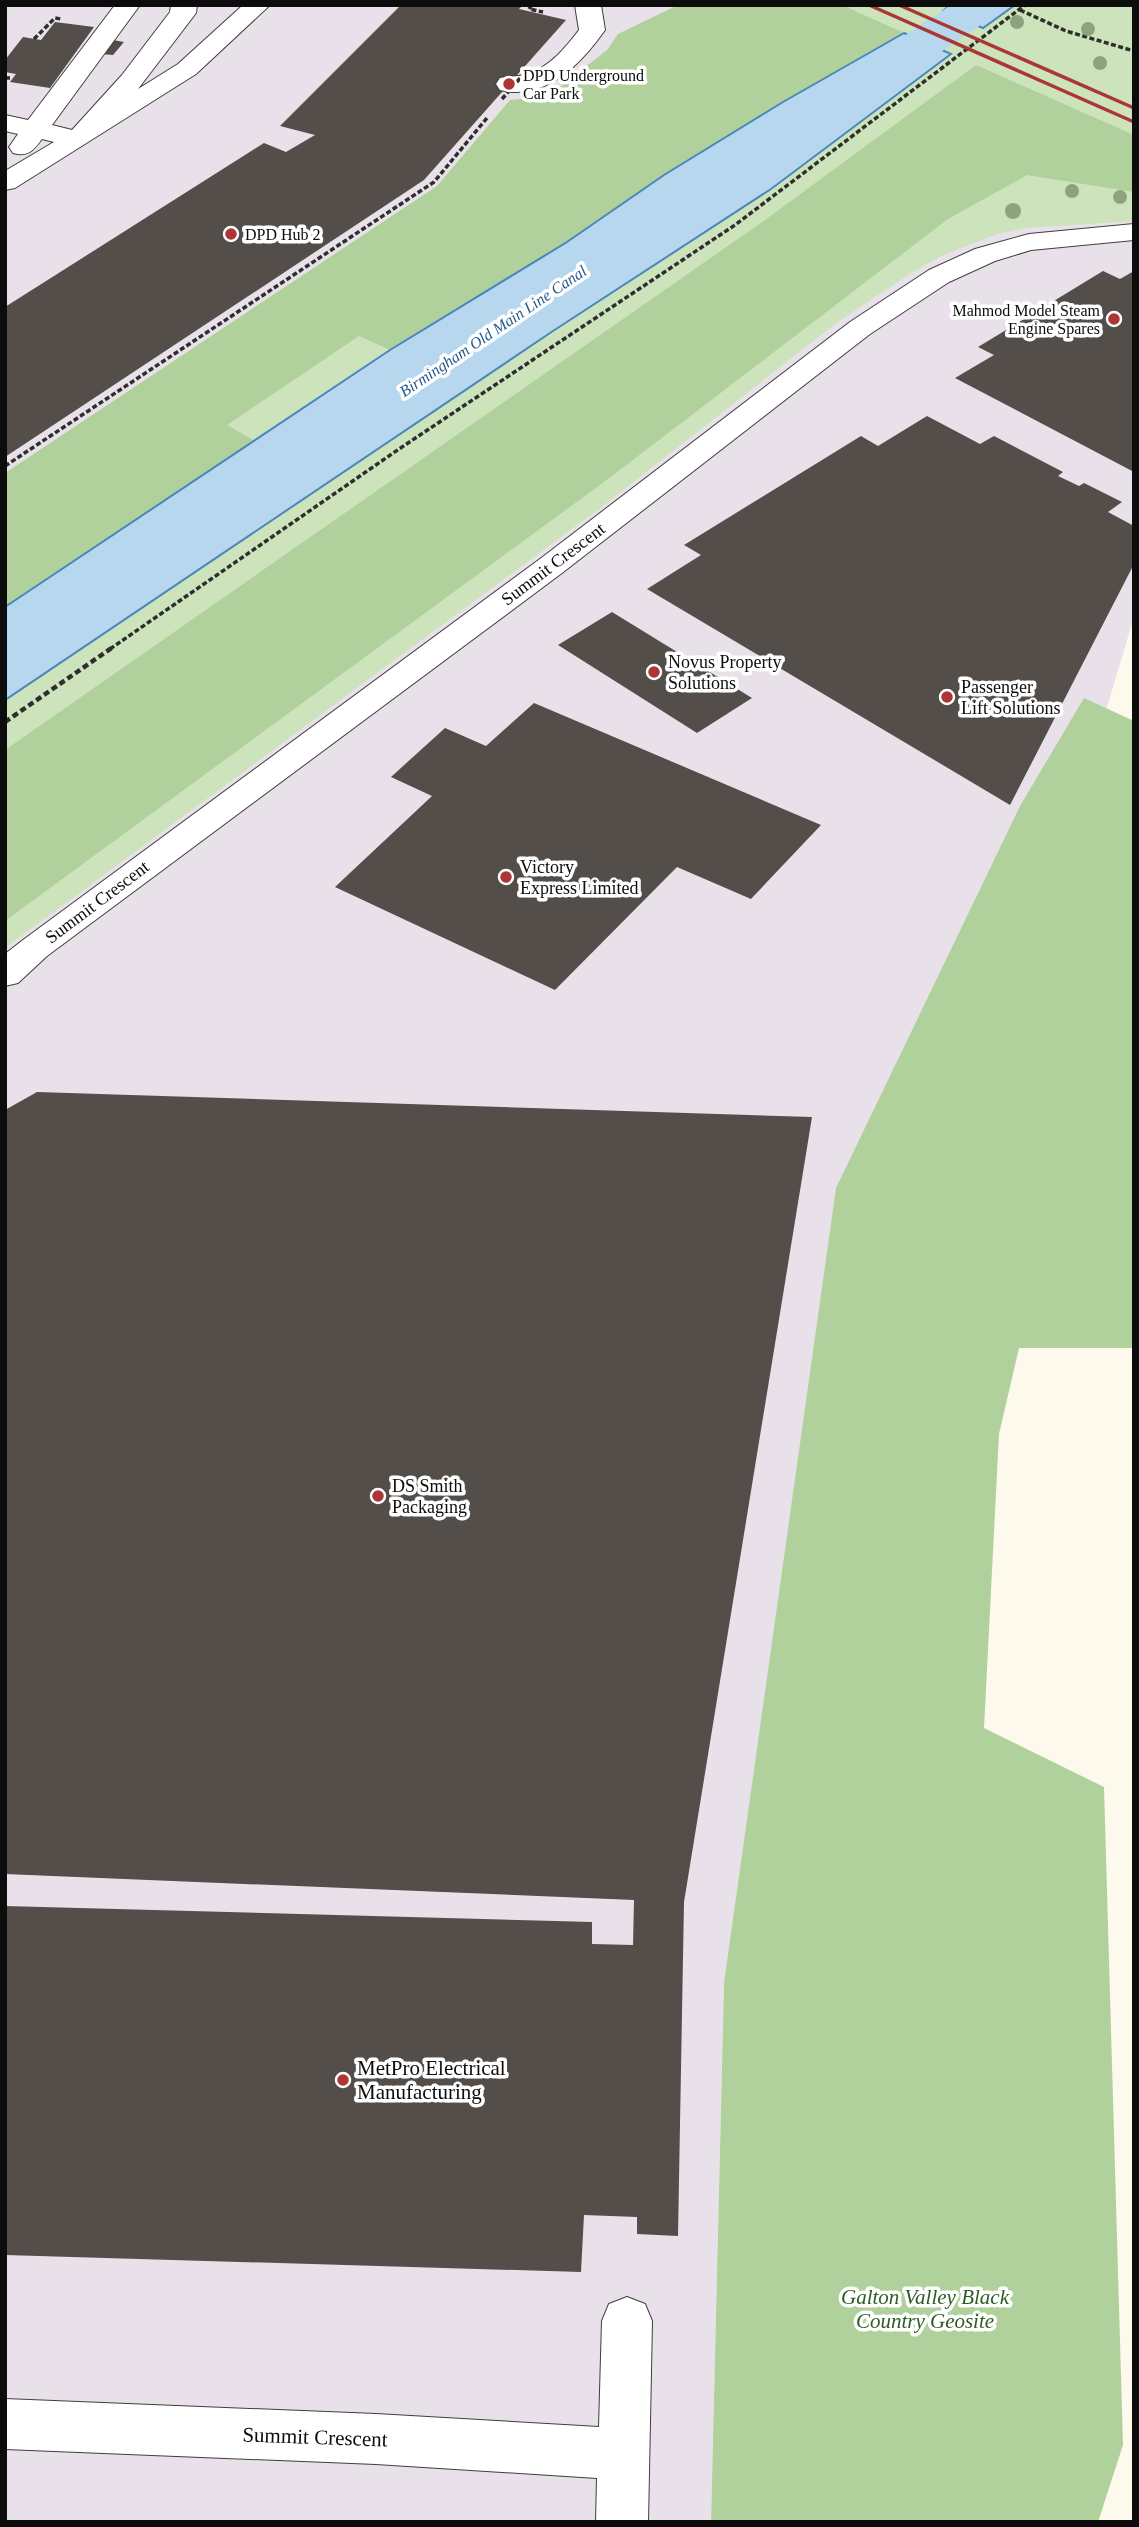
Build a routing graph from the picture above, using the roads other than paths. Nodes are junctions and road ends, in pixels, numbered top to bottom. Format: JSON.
{"nodes":[{"id":1,"x":128,"y":5,"type":"edge"},
{"id":2,"x":160,"y":5,"type":"edge"},
{"id":3,"x":184,"y":5,"type":"edge"},
{"id":4,"x":258,"y":5,"type":"edge"},
{"id":5,"x":588,"y":5,"type":"edge"},
{"id":6,"x":511,"y":86,"type":"dead end"},
{"id":7,"x":5,"y":123,"type":"edge"},
{"id":8,"x":35,"y":130,"type":"junction"},
{"id":9,"x":70,"y":137,"type":"junction"},
{"id":10,"x":5,"y":144,"type":"edge"},
{"id":11,"x":5,"y":168,"type":"edge"},
{"id":12,"x":5,"y":182,"type":"edge"},
{"id":13,"x":1134,"y":232,"type":"edge"},
{"id":14,"x":5,"y":974,"type":"edge"},
{"id":15,"x":627,"y":2322,"type":"dead end"},
{"id":16,"x":5,"y":2424,"type":"edge"},
{"id":17,"x":624,"y":2454,"type":"junction"},
{"id":18,"x":622,"y":2522,"type":"edge"}],
"edges":[{"from":1,"to":8,"type":"street"},
{"from":2,"to":9,"type":"street"},
{"from":3,"to":9,"type":"street"},
{"from":4,"to":9,"type":"street"},
{"from":5,"to":6,"type":"street"},
{"from":7,"to":8,"type":"street"},
{"from":8,"to":9,"type":"street"},
{"from":8,"to":11,"type":"street"},
{"from":9,"to":12,"type":"street"},
{"from":10,"to":11,"type":"street"},
{"from":13,"to":14,"type":"street","name":"Summit Crescent"},
{"from":15,"to":17,"type":"street"},
{"from":16,"to":17,"type":"street","name":"Summit Crescent"},
{"from":17,"to":18,"type":"street"}]}
